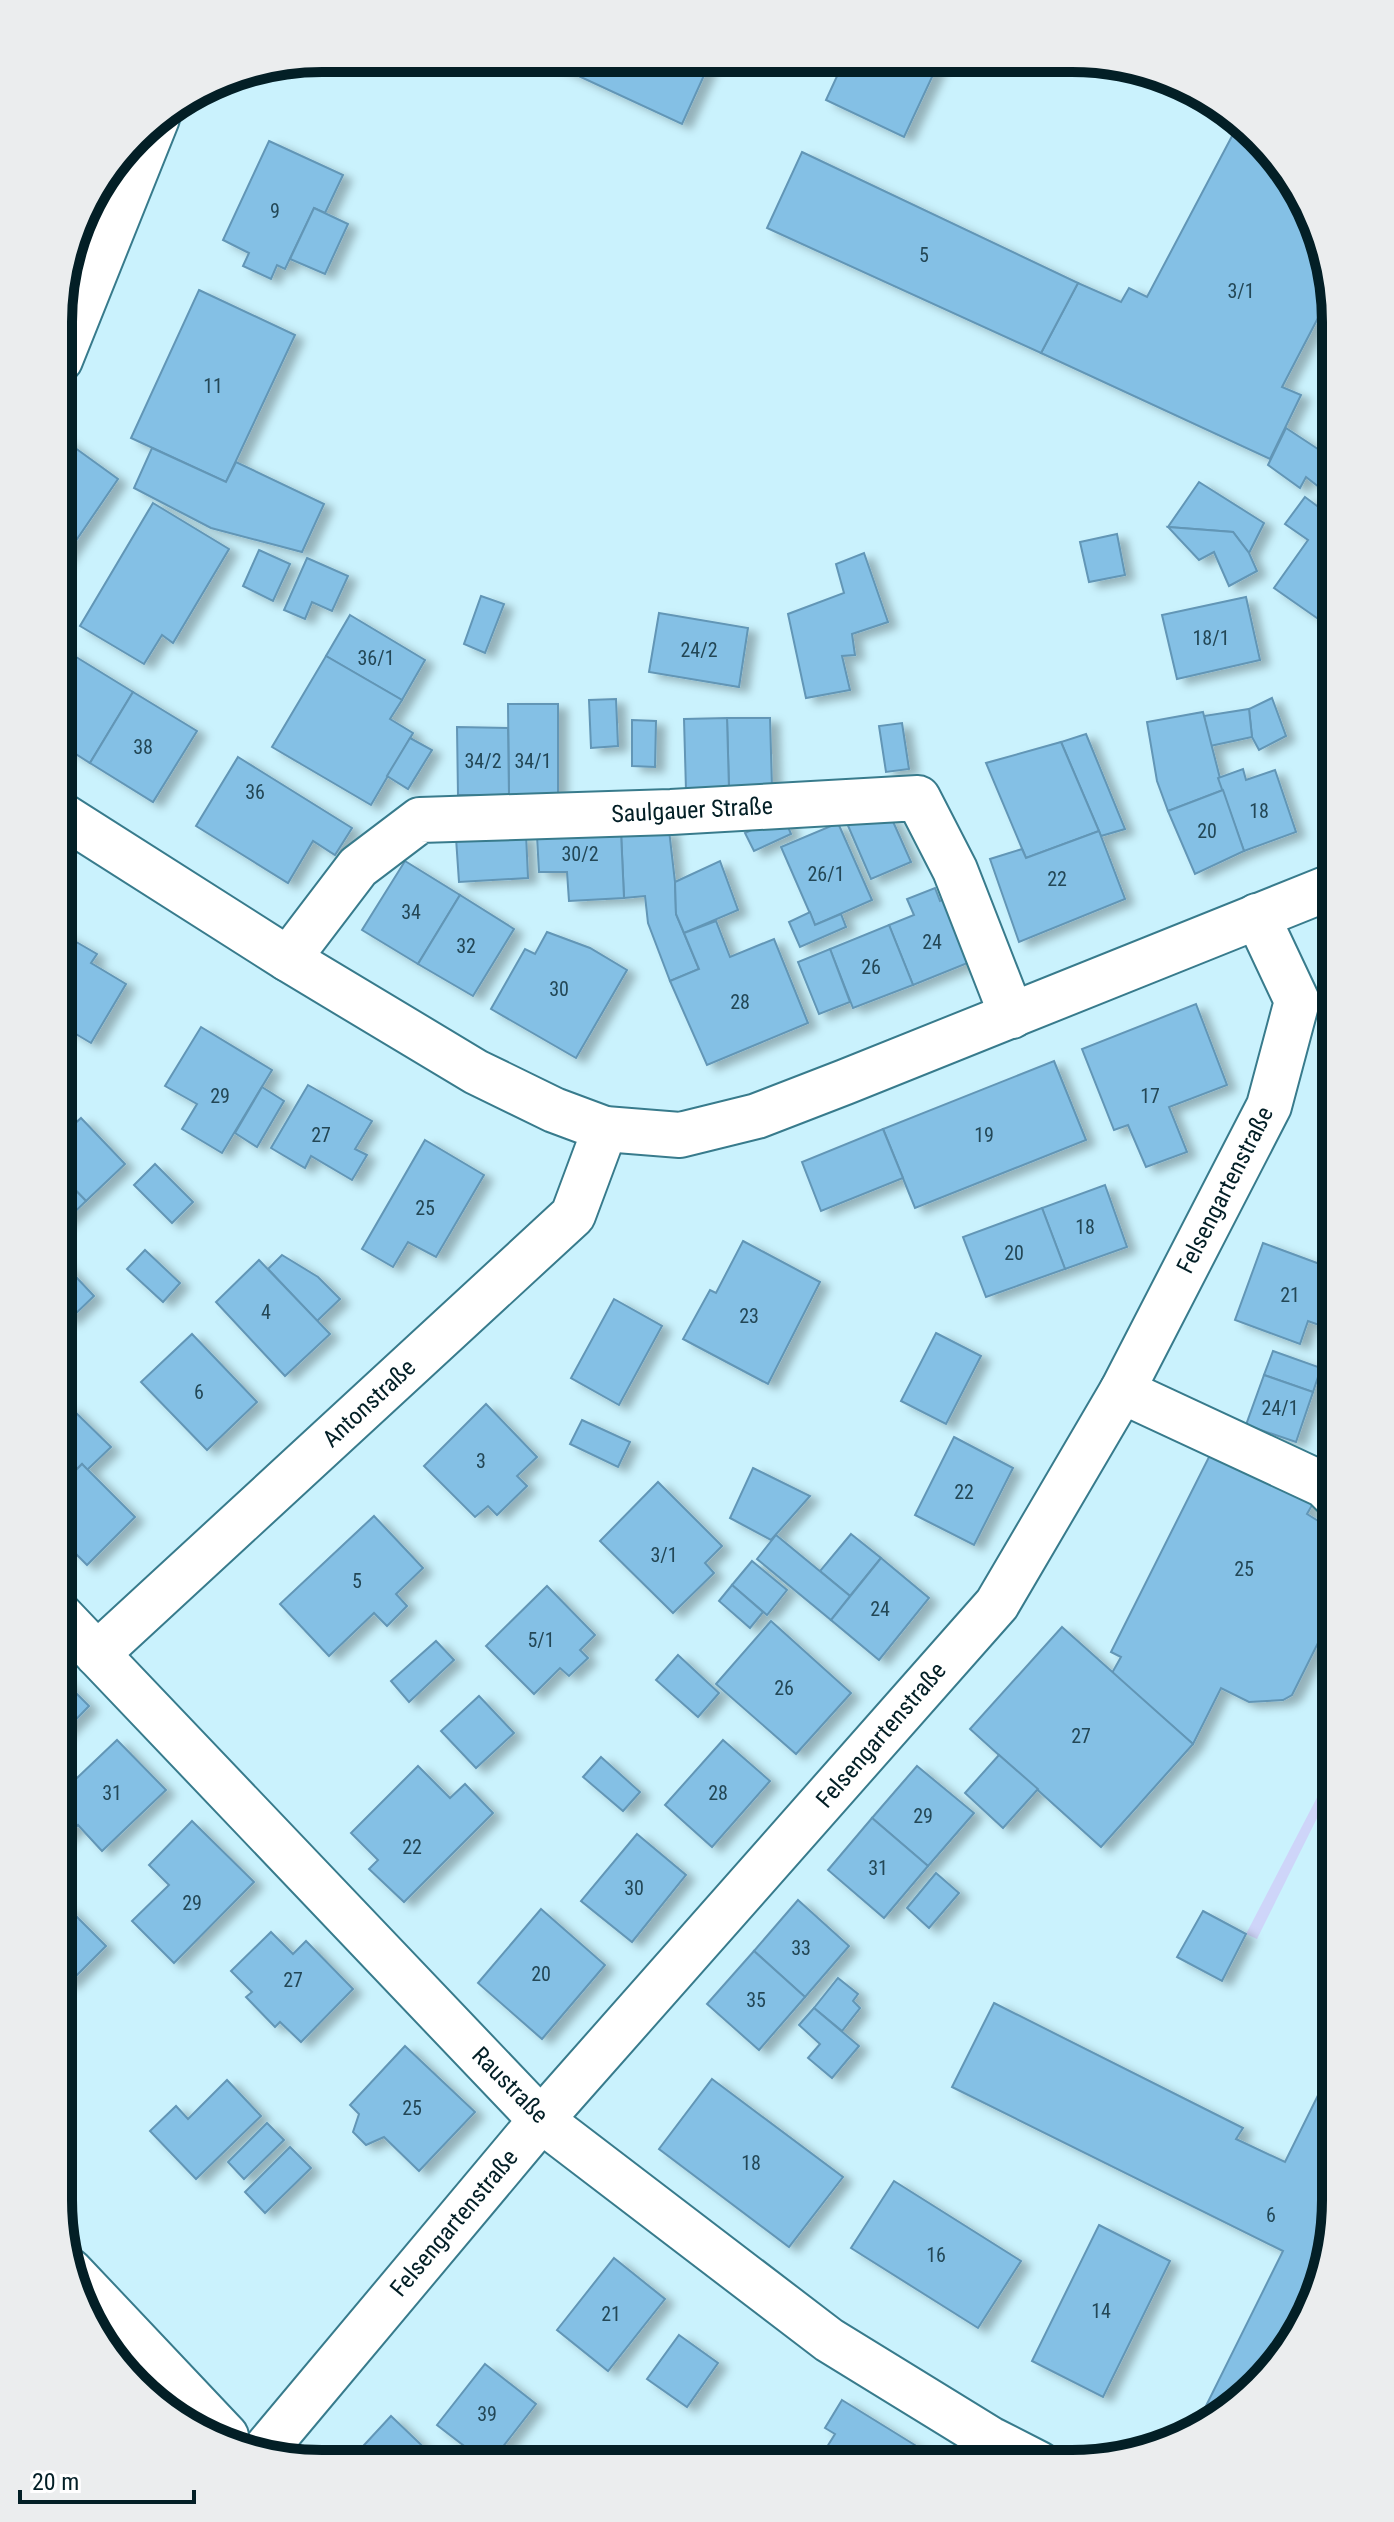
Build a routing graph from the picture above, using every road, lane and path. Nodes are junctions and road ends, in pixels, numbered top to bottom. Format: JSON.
{"nodes":[{"id":1,"x":146,"y":145,"type":"edge"},
{"id":2,"x":72,"y":330,"type":"edge"},
{"id":3,"x":72,"y":822,"type":"edge"},
{"id":4,"x":1322,"y":891,"type":"edge"},
{"id":5,"x":1257,"y":916,"type":"junction"},
{"id":6,"x":288,"y":959,"type":"junction"},
{"id":7,"x":1012,"y":1016,"type":"junction"},
{"id":8,"x":605,"y":1129,"type":"junction"},
{"id":9,"x":1122,"y":1391,"type":"junction"},
{"id":10,"x":1321,"y":1484,"type":"edge"},
{"id":11,"x":72,"y":1628,"type":"edge"},
{"id":12,"x":97,"y":1654,"type":"junction"},
{"id":13,"x":541,"y":2120,"type":"junction"},
{"id":14,"x":90,"y":2292,"type":"edge"},
{"id":15,"x":217,"y":2427,"type":"edge"},
{"id":16,"x":270,"y":2444,"type":"edge"},
{"id":17,"x":1012,"y":2450,"type":"edge"}],
"edges":[{"from":1,"to":2,"type":"street"},
{"from":3,"to":6,"type":"street"},
{"from":4,"to":5,"type":"street"},
{"from":5,"to":7,"type":"street"},
{"from":5,"to":9,"type":"street","name":"Felsengartenstraße"},
{"from":6,"to":7,"type":"street","name":"Saulgauer Straße"},
{"from":6,"to":8,"type":"street"},
{"from":7,"to":8,"type":"street"},
{"from":8,"to":12,"type":"street","name":"Antonstraße"},
{"from":9,"to":10,"type":"street"},
{"from":9,"to":13,"type":"street","name":"Felsengartenstraße"},
{"from":11,"to":12,"type":"street","name":"Raustraße"},
{"from":12,"to":13,"type":"street","name":"Raustraße"},
{"from":13,"to":16,"type":"street","name":"Felsengartenstraße"},
{"from":13,"to":17,"type":"street","name":"Raustraße"},
{"from":14,"to":15,"type":"street"}]}
